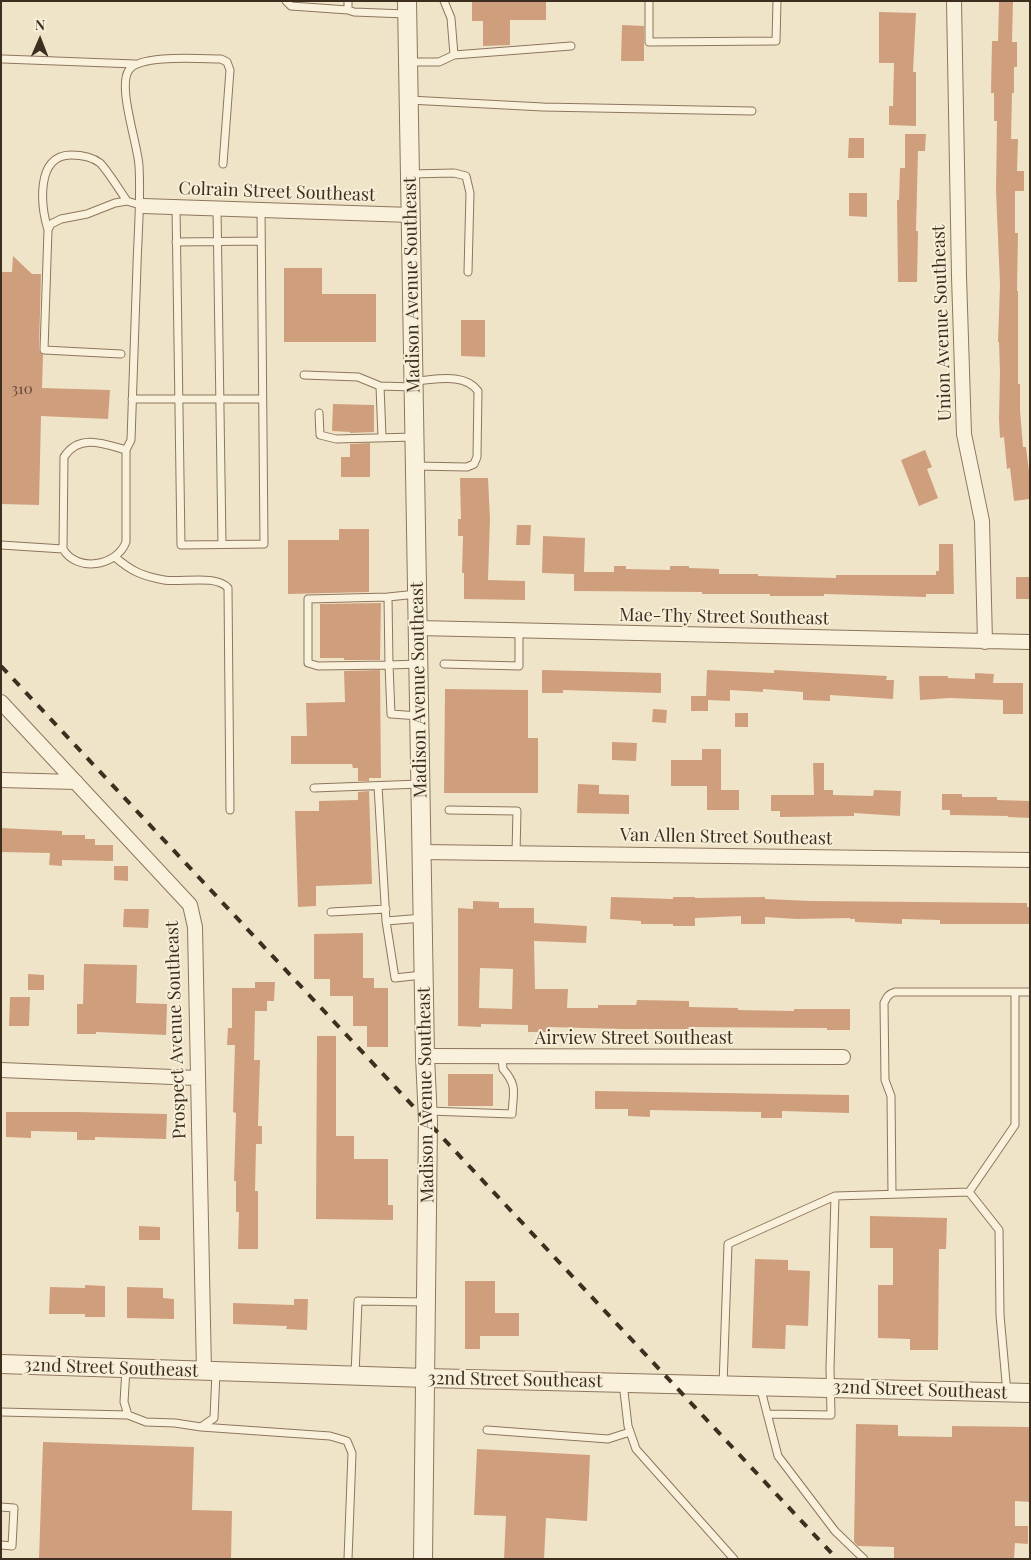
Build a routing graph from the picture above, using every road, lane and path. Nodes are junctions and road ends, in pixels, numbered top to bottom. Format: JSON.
{"nodes":[{"id":1,"x":286,"y":1,"type":"edge"},
{"id":2,"x":348,"y":1,"type":"edge"},
{"id":3,"x":444,"y":1,"type":"edge"},
{"id":4,"x":649,"y":1,"type":"edge"},
{"id":5,"x":777,"y":1,"type":"edge"},
{"id":6,"x":954,"y":1,"type":"edge"},
{"id":7,"x":407,"y":8,"type":"edge"},
{"id":8,"x":348,"y":10,"type":"junction"},
{"id":9,"x":571,"y":46,"type":"dead end"},
{"id":10,"x":454,"y":55,"type":"junction"},
{"id":11,"x":3,"y":59,"type":"dead end"},
{"id":12,"x":408,"y":62,"type":"junction"},
{"id":13,"x":135,"y":64,"type":"junction"},
{"id":14,"x":408,"y":100,"type":"junction"},
{"id":15,"x":752,"y":111,"type":"dead end"},
{"id":16,"x":223,"y":164,"type":"dead end"},
{"id":17,"x":410,"y":174,"type":"junction"},
{"id":18,"x":127,"y":201,"type":"junction"},
{"id":19,"x":141,"y":205,"type":"junction"},
{"id":20,"x":176,"y":207,"type":"junction"},
{"id":21,"x":217,"y":209,"type":"junction"},
{"id":22,"x":261,"y":210,"type":"junction"},
{"id":23,"x":411,"y":215,"type":"junction"},
{"id":24,"x":48,"y":230,"type":"junction"},
{"id":25,"x":217,"y":241,"type":"junction"},
{"id":26,"x":260,"y":241,"type":"junction"},
{"id":27,"x":176,"y":242,"type":"junction"},
{"id":28,"x":468,"y":272,"type":"dead end"},
{"id":29,"x":121,"y":354,"type":"dead end"},
{"id":30,"x":304,"y":376,"type":"dead end"},
{"id":31,"x":414,"y":384,"type":"junction"},
{"id":32,"x":380,"y":386,"type":"junction"},
{"id":33,"x":132,"y":399,"type":"junction"},
{"id":34,"x":180,"y":399,"type":"junction"},
{"id":35,"x":219,"y":399,"type":"junction"},
{"id":36,"x":262,"y":399,"type":"junction"},
{"id":37,"x":319,"y":413,"type":"dead end"},
{"id":38,"x":382,"y":437,"type":"junction"},
{"id":39,"x":414,"y":437,"type":"junction"},
{"id":40,"x":126,"y":450,"type":"junction"},
{"id":41,"x":415,"y":466,"type":"junction"},
{"id":42,"x":222,"y":544,"type":"junction"},
{"id":43,"x":1,"y":545,"type":"edge"},
{"id":44,"x":63,"y":549,"type":"junction"},
{"id":45,"x":115,"y":557,"type":"junction"},
{"id":46,"x":417,"y":594,"type":"junction"},
{"id":47,"x":388,"y":597,"type":"junction"},
{"id":48,"x":418,"y":628,"type":"junction"},
{"id":49,"x":519,"y":631,"type":"junction"},
{"id":50,"x":985,"y":642,"type":"junction"},
{"id":51,"x":1030,"y":642,"type":"edge"},
{"id":52,"x":418,"y":664,"type":"junction"},
{"id":53,"x":444,"y":664,"type":"dead end"},
{"id":54,"x":389,"y":665,"type":"junction"},
{"id":55,"x":1,"y":702,"type":"edge"},
{"id":56,"x":419,"y":716,"type":"junction"},
{"id":57,"x":1,"y":780,"type":"edge"},
{"id":58,"x":76,"y":782,"type":"junction"},
{"id":59,"x":420,"y":784,"type":"junction"},
{"id":60,"x":378,"y":786,"type":"junction"},
{"id":61,"x":314,"y":788,"type":"dead end"},
{"id":62,"x":230,"y":810,"type":"dead end"},
{"id":63,"x":449,"y":810,"type":"dead end"},
{"id":64,"x":421,"y":852,"type":"junction"},
{"id":65,"x":516,"y":853,"type":"junction"},
{"id":66,"x":1030,"y":860,"type":"edge"},
{"id":67,"x":386,"y":909,"type":"junction"},
{"id":68,"x":331,"y":912,"type":"dead end"},
{"id":69,"x":422,"y":918,"type":"junction"},
{"id":70,"x":386,"y":921,"type":"junction"},
{"id":71,"x":424,"y":974,"type":"junction"},
{"id":72,"x":1015,"y":992,"type":"junction"},
{"id":73,"x":1030,"y":992,"type":"edge"},
{"id":74,"x":425,"y":1056,"type":"junction"},
{"id":75,"x":502,"y":1056,"type":"junction"},
{"id":76,"x":843,"y":1057,"type":"dead end"},
{"id":77,"x":1,"y":1070,"type":"edge"},
{"id":78,"x":198,"y":1078,"type":"junction"},
{"id":79,"x":428,"y":1110,"type":"junction"},
{"id":80,"x":969,"y":1192,"type":"junction"},
{"id":81,"x":892,"y":1194,"type":"junction"},
{"id":82,"x":835,"y":1196,"type":"junction"},
{"id":83,"x":427,"y":1302,"type":"junction"},
{"id":84,"x":1,"y":1364,"type":"edge"},
{"id":85,"x":126,"y":1369,"type":"junction"},
{"id":86,"x":210,"y":1372,"type":"junction"},
{"id":87,"x":355,"y":1376,"type":"junction"},
{"id":88,"x":426,"y":1378,"type":"junction"},
{"id":89,"x":623,"y":1382,"type":"junction"},
{"id":90,"x":722,"y":1385,"type":"junction"},
{"id":91,"x":760,"y":1386,"type":"junction"},
{"id":92,"x":830,"y":1388,"type":"junction"},
{"id":93,"x":1007,"y":1393,"type":"junction"},
{"id":94,"x":1030,"y":1393,"type":"edge"},
{"id":95,"x":1,"y":1412,"type":"edge"},
{"id":96,"x":767,"y":1414,"type":"junction"},
{"id":97,"x":128,"y":1415,"type":"junction"},
{"id":98,"x":201,"y":1427,"type":"junction"},
{"id":99,"x":487,"y":1430,"type":"dead end"},
{"id":100,"x":630,"y":1432,"type":"junction"},
{"id":101,"x":1,"y":1507,"type":"edge"},
{"id":102,"x":1,"y":1545,"type":"edge"},
{"id":103,"x":348,"y":1559,"type":"edge"},
{"id":104,"x":423,"y":1559,"type":"edge"},
{"id":105,"x":734,"y":1559,"type":"edge"},
{"id":106,"x":864,"y":1559,"type":"edge"}],
"edges":[{"from":1,"to":8,"type":"lane"},
{"from":2,"to":8,"type":"lane"},
{"from":3,"to":10,"type":"lane"},
{"from":4,"to":5,"type":"lane"},
{"from":6,"to":50,"type":"street","name":"Union Avenue Southeast"},
{"from":7,"to":8,"type":"lane"},
{"from":7,"to":12,"type":"street","name":"Madison Avenue Southeast"},
{"from":9,"to":10,"type":"lane"},
{"from":10,"to":12,"type":"lane"},
{"from":11,"to":13,"type":"lane"},
{"from":12,"to":14,"type":"street","name":"Madison Avenue Southeast"},
{"from":13,"to":16,"type":"lane"},
{"from":13,"to":19,"type":"lane"},
{"from":14,"to":15,"type":"lane"},
{"from":14,"to":17,"type":"street","name":"Madison Avenue Southeast"},
{"from":17,"to":23,"type":"street","name":"Madison Avenue Southeast"},
{"from":17,"to":28,"type":"lane"},
{"from":18,"to":19,"type":"lane"},
{"from":18,"to":24,"type":"lane"},
{"from":18,"to":24,"type":"lane"},
{"from":19,"to":20,"type":"street","name":"Colrain Street Southeast"},
{"from":19,"to":33,"type":"lane"},
{"from":20,"to":21,"type":"street","name":"Colrain Street Southeast"},
{"from":20,"to":27,"type":"lane"},
{"from":21,"to":22,"type":"street","name":"Colrain Street Southeast"},
{"from":21,"to":25,"type":"lane"},
{"from":22,"to":23,"type":"street","name":"Colrain Street Southeast"},
{"from":22,"to":26,"type":"lane"},
{"from":23,"to":31,"type":"street","name":"Madison Avenue Southeast"},
{"from":24,"to":29,"type":"lane"},
{"from":25,"to":26,"type":"lane"},
{"from":25,"to":27,"type":"lane"},
{"from":25,"to":35,"type":"lane"},
{"from":26,"to":36,"type":"lane"},
{"from":27,"to":34,"type":"lane"},
{"from":30,"to":32,"type":"lane"},
{"from":31,"to":32,"type":"lane"},
{"from":31,"to":39,"type":"street","name":"Madison Avenue Southeast"},
{"from":31,"to":41,"type":"lane"},
{"from":32,"to":38,"type":"lane"},
{"from":33,"to":34,"type":"lane"},
{"from":33,"to":40,"type":"lane"},
{"from":34,"to":35,"type":"lane"},
{"from":34,"to":42,"type":"lane"},
{"from":35,"to":36,"type":"lane"},
{"from":35,"to":42,"type":"lane"},
{"from":36,"to":42,"type":"lane"},
{"from":37,"to":38,"type":"lane"},
{"from":38,"to":39,"type":"lane"},
{"from":39,"to":41,"type":"street","name":"Madison Avenue Southeast"},
{"from":40,"to":44,"type":"lane"},
{"from":40,"to":45,"type":"lane"},
{"from":41,"to":46,"type":"street","name":"Madison Avenue Southeast"},
{"from":43,"to":44,"type":"lane"},
{"from":44,"to":45,"type":"lane"},
{"from":45,"to":62,"type":"lane"},
{"from":46,"to":47,"type":"lane"},
{"from":46,"to":48,"type":"street","name":"Madison Avenue Southeast"},
{"from":47,"to":54,"type":"lane"},
{"from":47,"to":54,"type":"lane"},
{"from":48,"to":49,"type":"street","name":"Mae-Thy Street Southeast"},
{"from":48,"to":52,"type":"street","name":"Madison Avenue Southeast"},
{"from":49,"to":50,"type":"street","name":"Mae-Thy Street Southeast"},
{"from":49,"to":53,"type":"lane"},
{"from":50,"to":51,"type":"street","name":"Mae-Thy Street Southeast"},
{"from":52,"to":54,"type":"lane"},
{"from":52,"to":56,"type":"street","name":"Madison Avenue Southeast"},
{"from":54,"to":56,"type":"lane"},
{"from":55,"to":58,"type":"street","name":"Prospect Avenue Southeast"},
{"from":56,"to":59,"type":"street","name":"Madison Avenue Southeast"},
{"from":57,"to":58,"type":"street"},
{"from":58,"to":78,"type":"street","name":"Prospect Avenue Southeast"},
{"from":59,"to":60,"type":"lane"},
{"from":59,"to":64,"type":"street","name":"Madison Avenue Southeast"},
{"from":60,"to":61,"type":"lane"},
{"from":60,"to":67,"type":"lane"},
{"from":63,"to":65,"type":"lane"},
{"from":64,"to":65,"type":"street","name":"Van Allen Street Southeast"},
{"from":64,"to":69,"type":"street","name":"Madison Avenue Southeast"},
{"from":65,"to":66,"type":"street","name":"Van Allen Street Southeast"},
{"from":67,"to":68,"type":"lane"},
{"from":67,"to":70,"type":"lane"},
{"from":69,"to":70,"type":"lane"},
{"from":69,"to":71,"type":"street","name":"Madison Avenue Southeast"},
{"from":70,"to":71,"type":"lane"},
{"from":71,"to":74,"type":"street","name":"Madison Avenue Southeast"},
{"from":72,"to":73,"type":"lane"},
{"from":72,"to":80,"type":"lane"},
{"from":72,"to":81,"type":"lane"},
{"from":74,"to":75,"type":"street","name":"Airview Street Southeast"},
{"from":74,"to":79,"type":"street","name":"Madison Avenue Southeast"},
{"from":75,"to":76,"type":"street","name":"Airview Street Southeast"},
{"from":75,"to":79,"type":"lane"},
{"from":77,"to":78,"type":"street"},
{"from":78,"to":86,"type":"street","name":"Prospect Avenue Southeast"},
{"from":79,"to":83,"type":"street","name":"Madison Avenue Southeast"},
{"from":80,"to":81,"type":"lane"},
{"from":80,"to":93,"type":"lane"},
{"from":81,"to":82,"type":"lane"},
{"from":82,"to":90,"type":"lane"},
{"from":82,"to":92,"type":"lane"},
{"from":83,"to":87,"type":"lane"},
{"from":83,"to":88,"type":"street","name":"Madison Avenue Southeast"},
{"from":84,"to":85,"type":"street","name":"32nd Street Southeast"},
{"from":85,"to":86,"type":"street","name":"32nd Street Southeast"},
{"from":85,"to":97,"type":"lane"},
{"from":86,"to":87,"type":"street","name":"32nd Street Southeast"},
{"from":86,"to":98,"type":"lane"},
{"from":87,"to":88,"type":"street","name":"32nd Street Southeast"},
{"from":88,"to":89,"type":"street","name":"32nd Street Southeast"},
{"from":88,"to":104,"type":"street","name":"Madison Avenue Southeast"},
{"from":89,"to":90,"type":"street","name":"32nd Street Southeast"},
{"from":89,"to":100,"type":"lane"},
{"from":90,"to":91,"type":"street","name":"32nd Street Southeast"},
{"from":91,"to":92,"type":"street","name":"32nd Street Southeast"},
{"from":91,"to":96,"type":"lane"},
{"from":92,"to":93,"type":"street","name":"32nd Street Southeast"},
{"from":92,"to":96,"type":"lane"},
{"from":93,"to":94,"type":"street","name":"32nd Street Southeast"},
{"from":95,"to":97,"type":"lane"},
{"from":96,"to":106,"type":"lane"},
{"from":97,"to":98,"type":"lane"},
{"from":98,"to":103,"type":"lane"},
{"from":99,"to":100,"type":"lane"},
{"from":100,"to":105,"type":"lane"},
{"from":101,"to":102,"type":"lane"}]}
